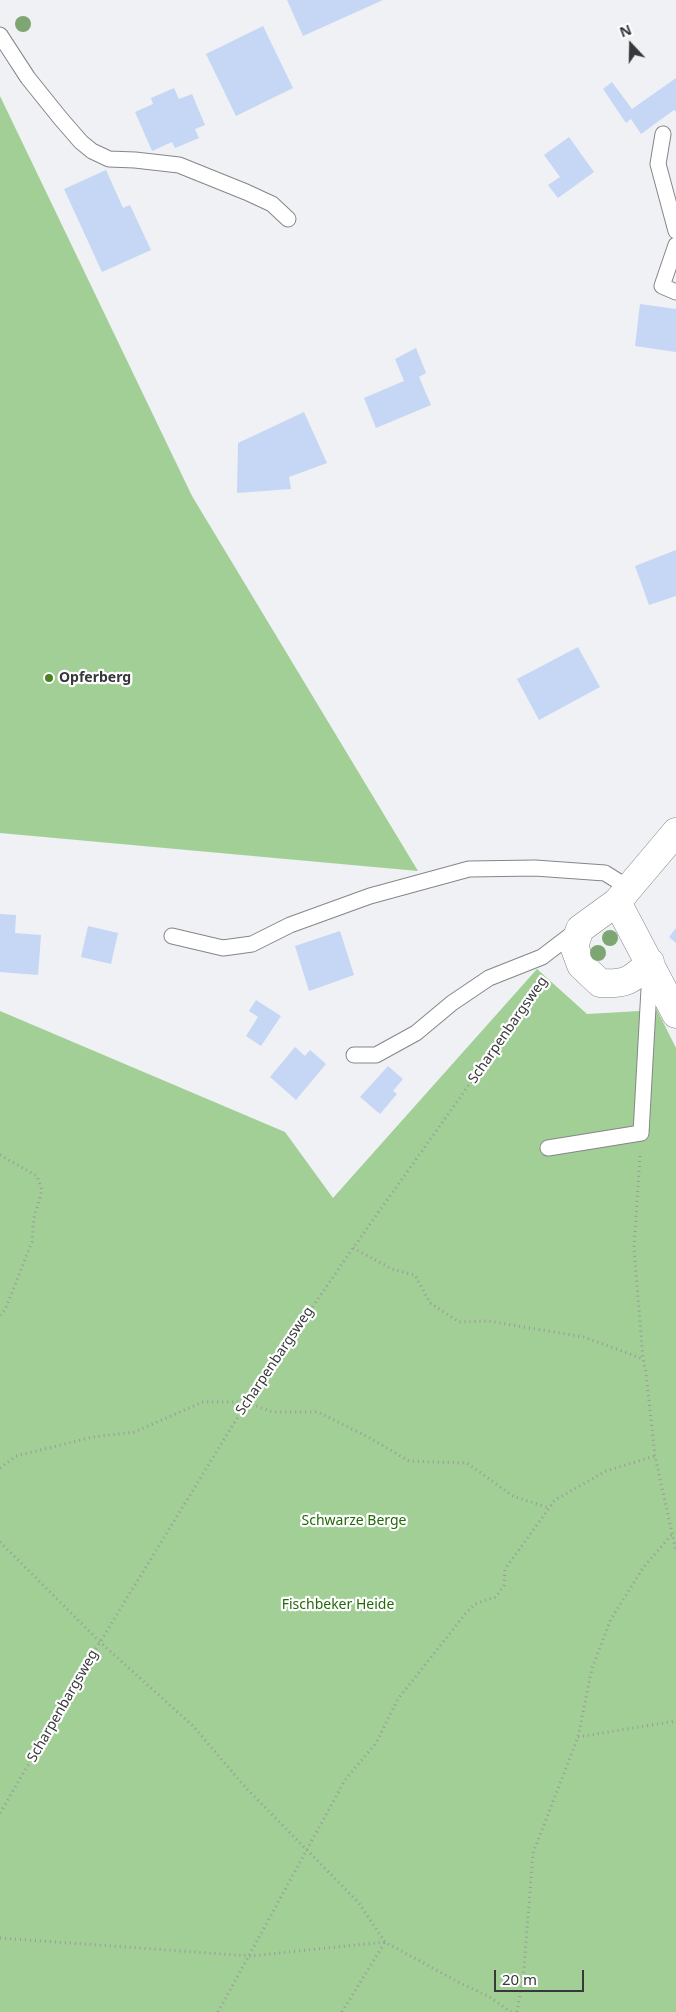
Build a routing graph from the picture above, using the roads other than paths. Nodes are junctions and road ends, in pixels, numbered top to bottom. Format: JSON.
{"nodes":[{"id":1,"x":0,"y":35,"type":"edge"},
{"id":2,"x":663,"y":134,"type":"dead end"},
{"id":3,"x":288,"y":219,"type":"dead end"},
{"id":4,"x":676,"y":232,"type":"edge"},
{"id":5,"x":676,"y":245,"type":"edge"},
{"id":6,"x":676,"y":292,"type":"edge"},
{"id":7,"x":676,"y":832,"type":"edge"},
{"id":8,"x":623,"y":895,"type":"junction"},
{"id":9,"x":580,"y":929,"type":"junction"},
{"id":10,"x":172,"y":936,"type":"dead end"},
{"id":11,"x":650,"y":962,"type":"junction"},
{"id":12,"x":676,"y":1014,"type":"edge"},
{"id":13,"x":354,"y":1055,"type":"dead end"},
{"id":14,"x":548,"y":1148,"type":"dead end"}],
"edges":[{"from":1,"to":3,"type":"lane"},
{"from":2,"to":4,"type":"lane"},
{"from":5,"to":6,"type":"lane"},
{"from":7,"to":8,"type":"street"},
{"from":8,"to":9,"type":"street"},
{"from":8,"to":10,"type":"lane"},
{"from":8,"to":11,"type":"street"},
{"from":9,"to":11,"type":"street"},
{"from":9,"to":13,"type":"lane"},
{"from":11,"to":12,"type":"street"},
{"from":11,"to":14,"type":"lane"}]}
